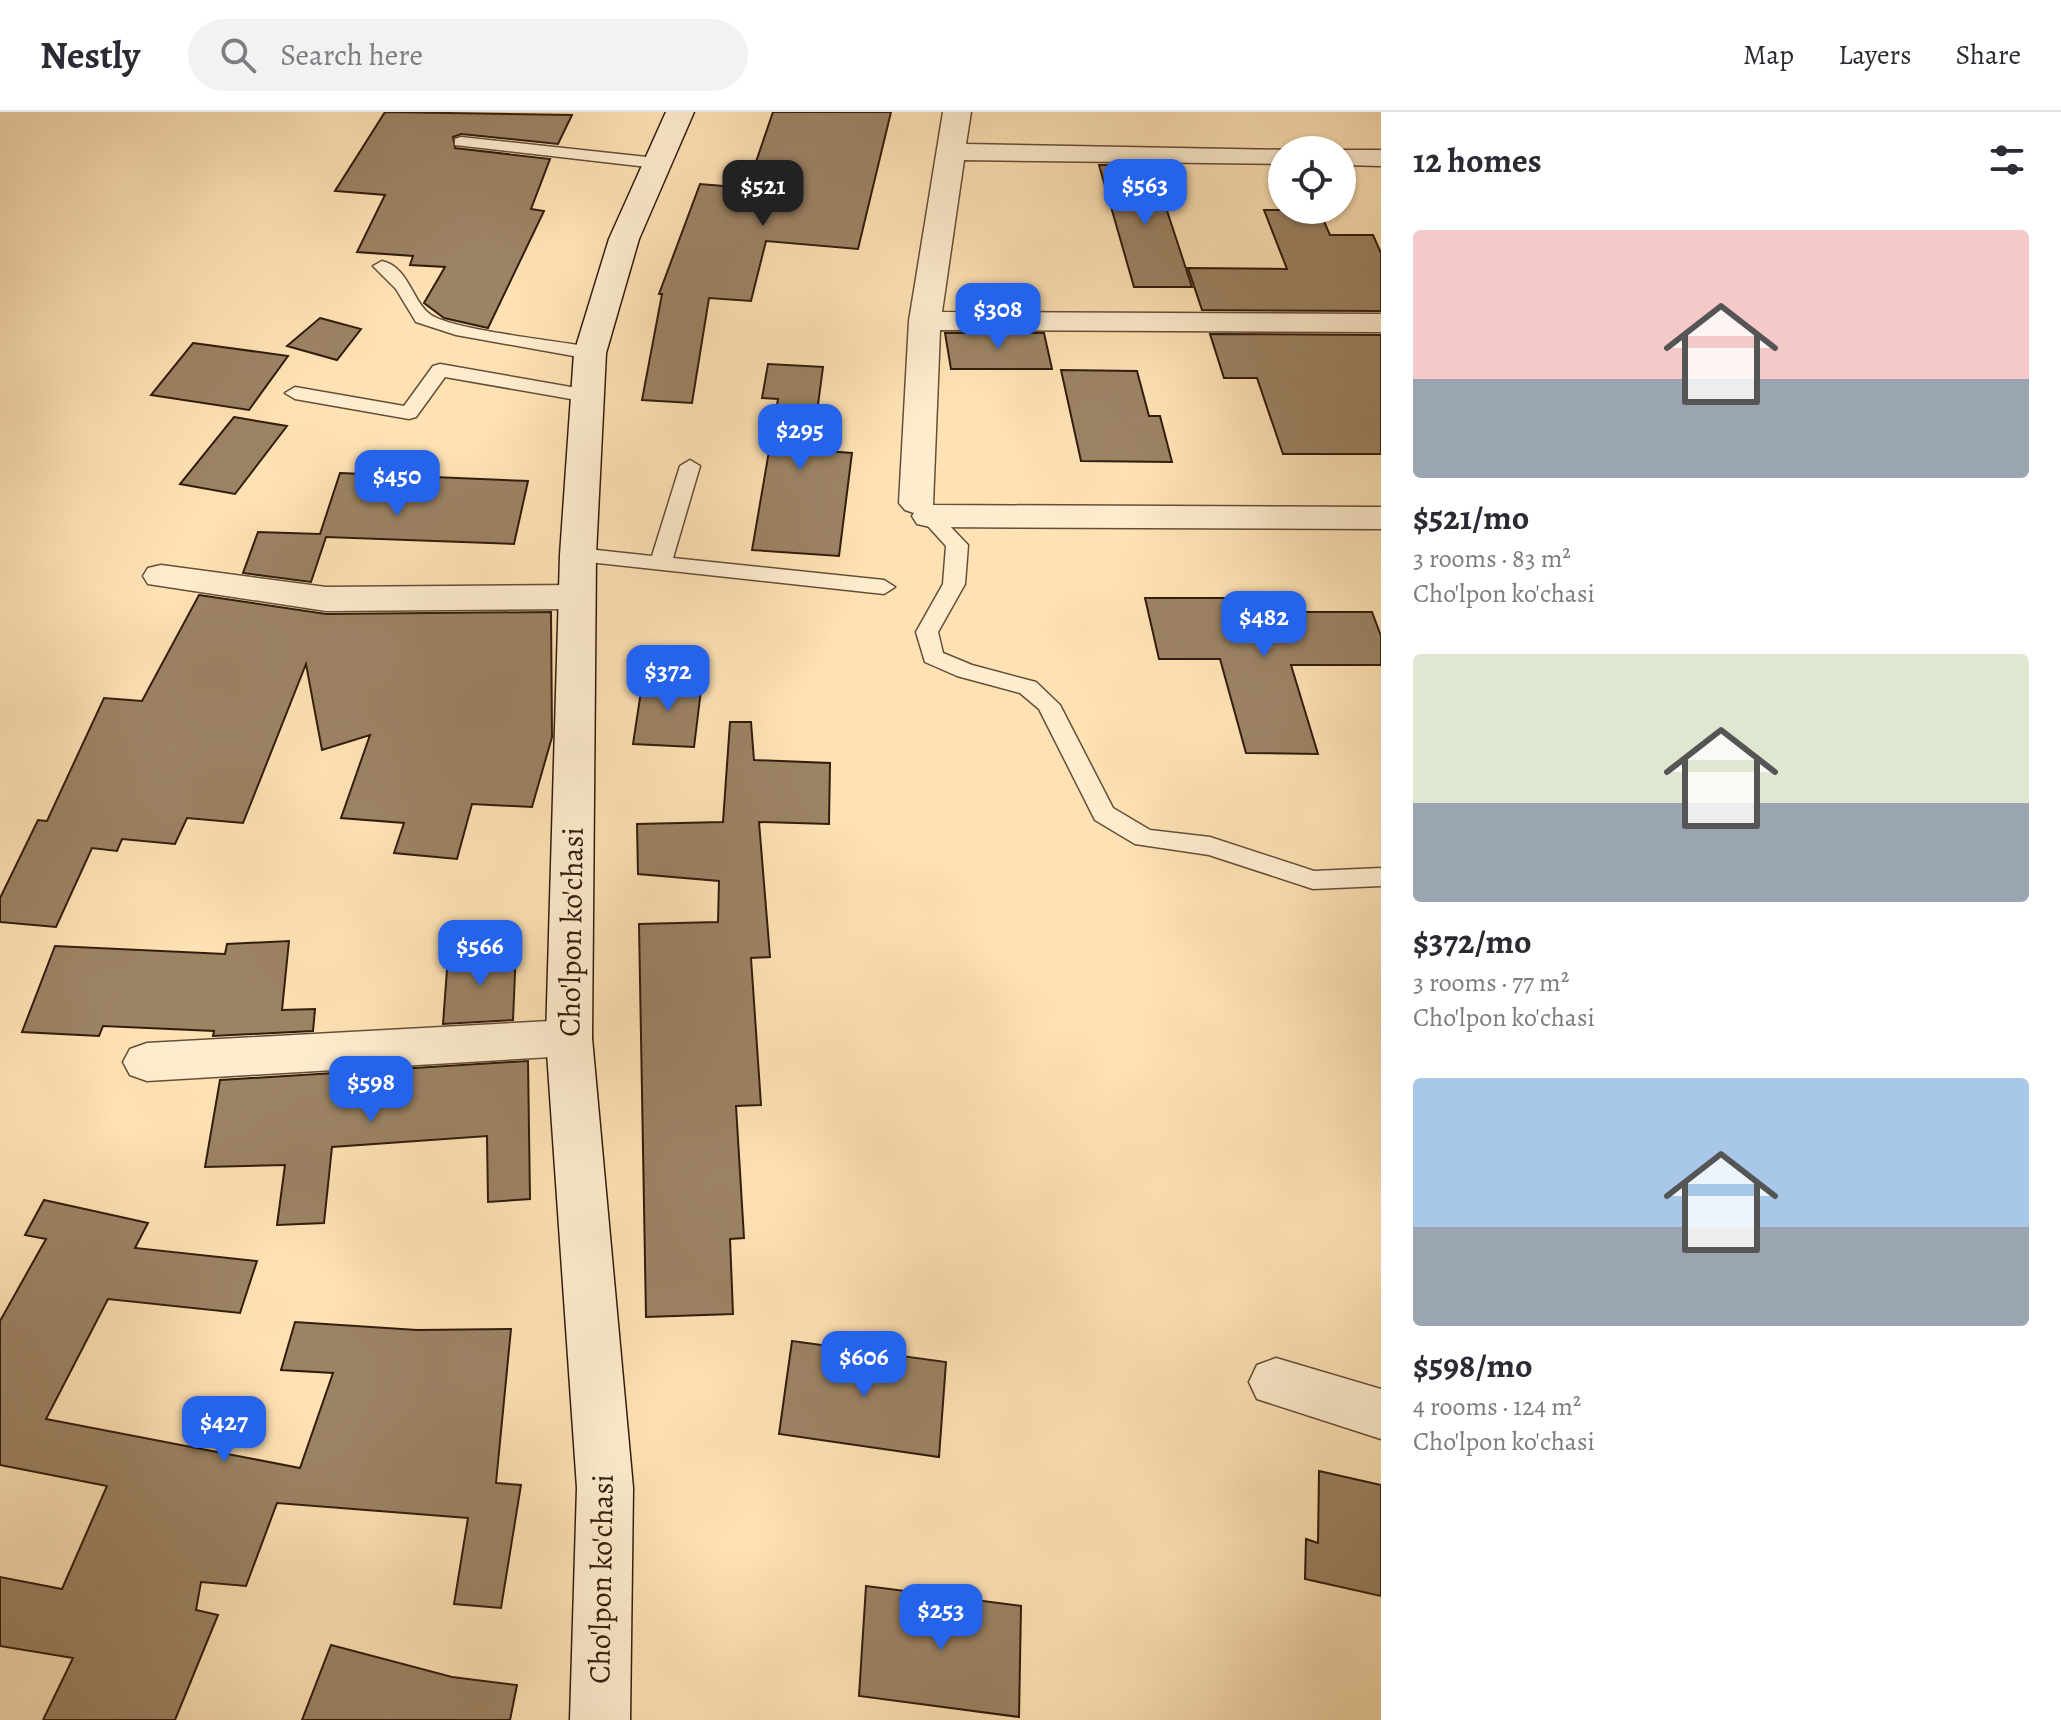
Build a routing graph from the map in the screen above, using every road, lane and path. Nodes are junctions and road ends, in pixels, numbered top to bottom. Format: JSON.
{"nodes":[{"id":1,"x":680,"y":112,"type":"edge"},
{"id":2,"x":957,"y":112,"type":"edge"},
{"id":3,"x":461,"y":142,"type":"dead end"},
{"id":4,"x":953,"y":152,"type":"junction"},
{"id":5,"x":1268,"y":156,"type":"edge"},
{"id":6,"x":1356,"y":157,"type":"edge"},
{"id":7,"x":1381,"y":158,"type":"edge"},
{"id":8,"x":656,"y":163,"type":"junction"},
{"id":9,"x":382,"y":266,"type":"dead end"},
{"id":10,"x":925,"y":321,"type":"junction"},
{"id":11,"x":1381,"y":323,"type":"edge"},
{"id":12,"x":590,"y":353,"type":"junction"},
{"id":13,"x":295,"y":393,"type":"dead end"},
{"id":14,"x":588,"y":396,"type":"junction"},
{"id":15,"x":690,"y":466,"type":"dead end"},
{"id":16,"x":923,"y":510,"type":"junction"},
{"id":17,"x":1381,"y":518,"type":"edge"},
{"id":18,"x":661,"y":563,"type":"junction"},
{"id":19,"x":161,"y":576,"type":"dead end"},
{"id":20,"x":577,"y":576,"type":"junction"},
{"id":21,"x":884,"y":587,"type":"dead end"},
{"id":22,"x":1381,"y":877,"type":"edge"},
{"id":23,"x":569,"y":1038,"type":"junction"},
{"id":24,"x":147,"y":1062,"type":"dead end"},
{"id":25,"x":1276,"y":1382,"type":"dead end"},
{"id":26,"x":1381,"y":1414,"type":"edge"},
{"id":27,"x":600,"y":1720,"type":"edge"}],
"edges":[{"from":1,"to":8,"type":"street","name":"Cho'lpon ko'chasi"},
{"from":2,"to":4,"type":"street"},
{"from":3,"to":8,"type":"lane"},
{"from":4,"to":5,"type":"street"},
{"from":4,"to":10,"type":"street"},
{"from":6,"to":7,"type":"street"},
{"from":8,"to":12,"type":"street","name":"Cho'lpon ko'chasi"},
{"from":9,"to":12,"type":"lane"},
{"from":10,"to":11,"type":"street"},
{"from":10,"to":16,"type":"street"},
{"from":12,"to":14,"type":"street","name":"Cho'lpon ko'chasi"},
{"from":13,"to":14,"type":"lane"},
{"from":14,"to":20,"type":"street","name":"Cho'lpon ko'chasi"},
{"from":15,"to":18,"type":"lane"},
{"from":16,"to":17,"type":"street"},
{"from":16,"to":22,"type":"lane"},
{"from":18,"to":20,"type":"lane"},
{"from":18,"to":21,"type":"lane"},
{"from":19,"to":20,"type":"street"},
{"from":20,"to":23,"type":"street","name":"Cho'lpon ko'chasi"},
{"from":23,"to":24,"type":"street"},
{"from":23,"to":27,"type":"street","name":"Cho'lpon ko'chasi"},
{"from":25,"to":26,"type":"street"}]}
